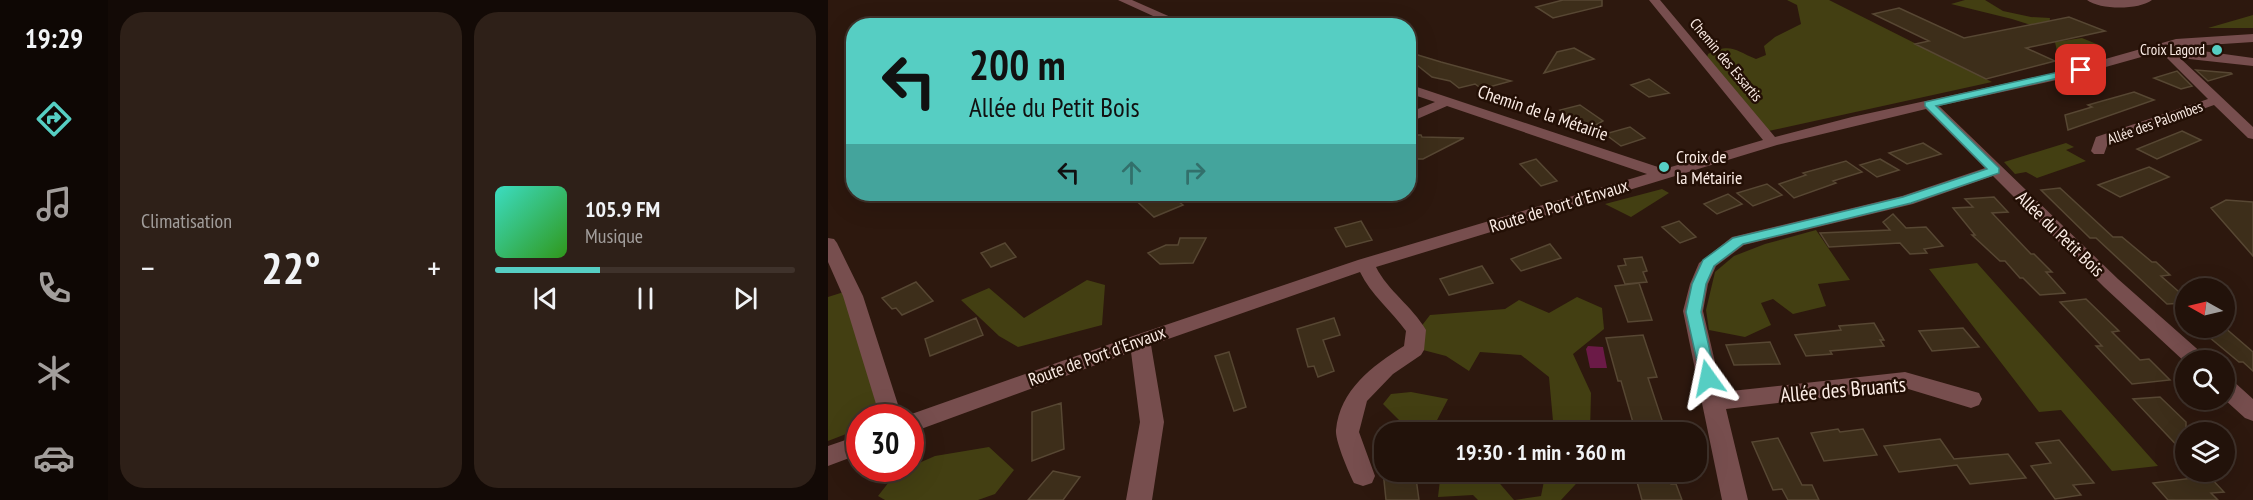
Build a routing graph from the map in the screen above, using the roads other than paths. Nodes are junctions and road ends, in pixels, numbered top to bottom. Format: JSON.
{"nodes":[{"id":1,"x":1123,"y":0,"type":"edge"},
{"id":2,"x":1654,"y":0,"type":"edge"},
{"id":3,"x":2092,"y":0,"type":"edge"},
{"id":4,"x":2147,"y":0,"type":"edge"},
{"id":5,"x":1167,"y":18,"type":"edge"},
{"id":6,"x":2253,"y":40,"type":"edge"},
{"id":7,"x":2253,"y":62,"type":"edge"},
{"id":8,"x":1416,"y":91,"type":"edge"},
{"id":9,"x":2217,"y":100,"type":"junction"},
{"id":10,"x":1447,"y":101,"type":"junction"},
{"id":11,"x":1929,"y":104,"type":"junction"},
{"id":12,"x":1416,"y":115,"type":"edge"},
{"id":13,"x":2253,"y":135,"type":"edge"},
{"id":14,"x":1772,"y":142,"type":"junction"},
{"id":15,"x":2099,"y":151,"type":"dead end"},
{"id":16,"x":1995,"y":170,"type":"junction"},
{"id":17,"x":1665,"y":175,"type":"junction"},
{"id":18,"x":828,"y":243,"type":"edge"},
{"id":19,"x":1365,"y":264,"type":"junction"},
{"id":20,"x":1140,"y":341,"type":"junction"},
{"id":21,"x":2185,"y":350,"type":"edge"},
{"id":22,"x":2235,"y":396,"type":"edge"},
{"id":23,"x":1971,"y":399,"type":"dead end"},
{"id":24,"x":1713,"y":401,"type":"junction"},
{"id":25,"x":887,"y":404,"type":"edge"},
{"id":26,"x":2253,"y":412,"type":"edge"},
{"id":27,"x":924,"y":419,"type":"edge"},
{"id":28,"x":846,"y":449,"type":"edge"},
{"id":29,"x":828,"y":456,"type":"edge"},
{"id":30,"x":1363,"y":476,"type":"dead end"},
{"id":31,"x":1138,"y":500,"type":"edge"},
{"id":32,"x":1735,"y":500,"type":"edge"}],
"edges":[{"from":1,"to":5,"type":"street"},
{"from":2,"to":14,"type":"street","name":"Chemin des Essartis"},
{"from":3,"to":4,"type":"street"},
{"from":6,"to":11,"type":"street","name":"Route de Port d'Envaux"},
{"from":7,"to":9,"type":"street"},
{"from":8,"to":10,"type":"street","name":"Chemin de la Métairie"},
{"from":9,"to":13,"type":"street"},
{"from":9,"to":15,"type":"street","name":"Allée des Palombes"},
{"from":10,"to":12,"type":"street"},
{"from":10,"to":17,"type":"street","name":"Chemin de la Métairie"},
{"from":11,"to":14,"type":"street","name":"Route de Port d'Envaux"},
{"from":11,"to":16,"type":"street","name":"Allée du Petit Bois"},
{"from":14,"to":17,"type":"street","name":"Route de Port d'Envaux"},
{"from":16,"to":21,"type":"street","name":"Allée du Petit Bois"},
{"from":16,"to":24,"type":"street"},
{"from":17,"to":19,"type":"street","name":"Route de Port d'Envaux"},
{"from":18,"to":25,"type":"street"},
{"from":19,"to":20,"type":"street","name":"Route de Port d'Envaux"},
{"from":19,"to":30,"type":"street"},
{"from":20,"to":27,"type":"street","name":"Route de Port d'Envaux"},
{"from":20,"to":31,"type":"street"},
{"from":22,"to":26,"type":"street"},
{"from":23,"to":24,"type":"street","name":"Allée des Bruants"},
{"from":24,"to":32,"type":"street"},
{"from":28,"to":29,"type":"street"}]}
